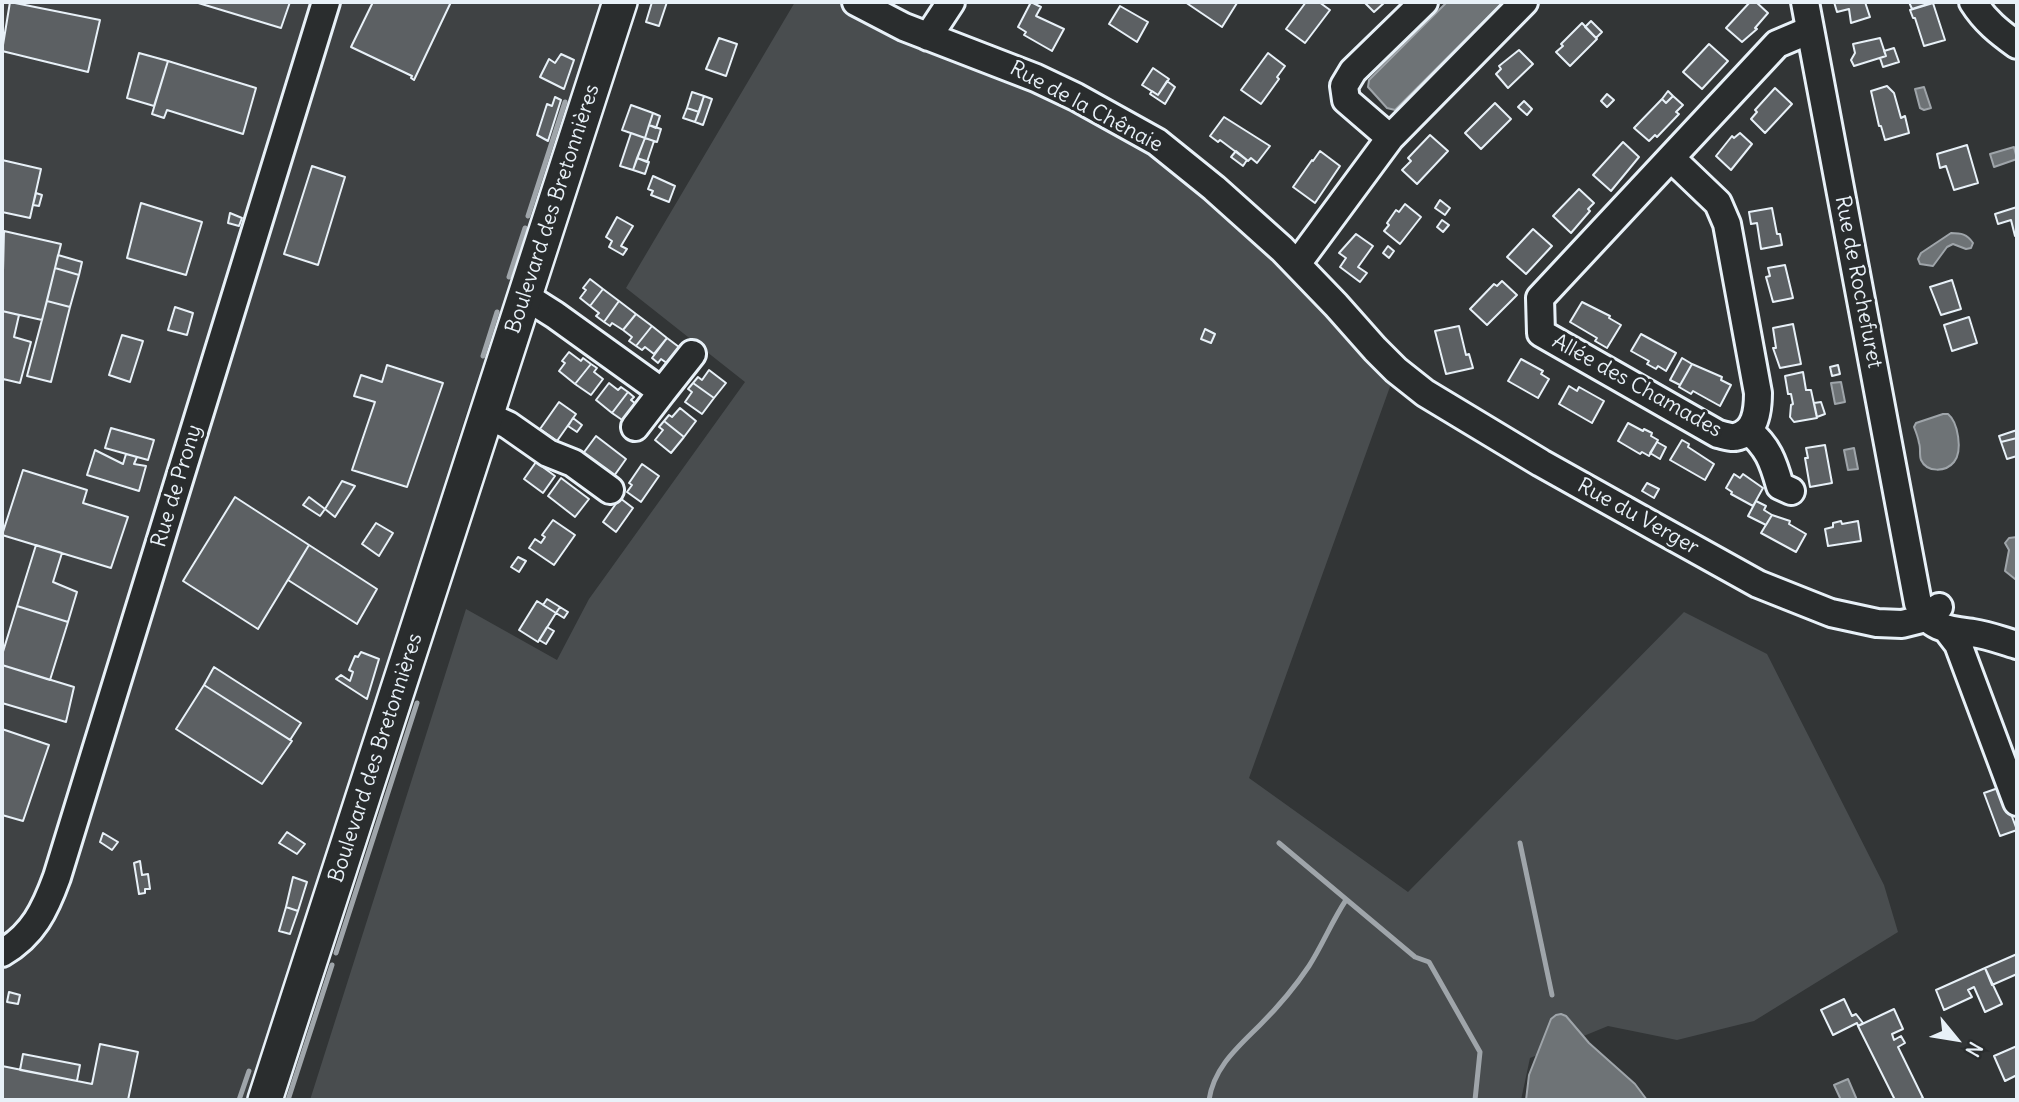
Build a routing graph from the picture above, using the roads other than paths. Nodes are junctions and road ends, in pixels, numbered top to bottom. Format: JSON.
{"nodes":[{"id":1,"x":326,"y":2,"type":"edge"},
{"id":2,"x":620,"y":2,"type":"edge"},
{"id":3,"x":856,"y":2,"type":"edge"},
{"id":4,"x":951,"y":2,"type":"edge"},
{"id":5,"x":1424,"y":2,"type":"edge"},
{"id":6,"x":1524,"y":2,"type":"edge"},
{"id":7,"x":1805,"y":2,"type":"edge"},
{"id":8,"x":1973,"y":2,"type":"edge"},
{"id":9,"x":1810,"y":30,"type":"junction"},
{"id":10,"x":2005,"y":33,"type":"edge"},
{"id":11,"x":928,"y":37,"type":"junction"},
{"id":12,"x":2017,"y":45,"type":"edge"},
{"id":13,"x":1390,"y":138,"type":"junction"},
{"id":14,"x":1671,"y":159,"type":"junction"},
{"id":15,"x":1297,"y":264,"type":"junction"},
{"id":16,"x":525,"y":296,"type":"junction"},
{"id":17,"x":1375,"y":349,"type":"joint"},
{"id":18,"x":692,"y":354,"type":"dead end"},
{"id":19,"x":662,"y":392,"type":"junction"},
{"id":20,"x":486,"y":415,"type":"junction"},
{"id":21,"x":635,"y":427,"type":"dead end"},
{"id":22,"x":1748,"y":430,"type":"junction"},
{"id":23,"x":610,"y":490,"type":"dead end"},
{"id":24,"x":1791,"y":491,"type":"dead end"},
{"id":25,"x":1947,"y":622,"type":"junction"},
{"id":26,"x":2017,"y":645,"type":"edge"},
{"id":27,"x":2017,"y":802,"type":"edge"},
{"id":28,"x":2,"y":953,"type":"edge"},
{"id":29,"x":265,"y":1100,"type":"edge"}],
"edges":[{"from":1,"to":28,"type":"street","name":"Rue de Prony"},
{"from":2,"to":16,"type":"main road","name":"Boulevard des Bretonnières"},
{"from":3,"to":11,"type":"street","name":"Rue de la Chênaie"},
{"from":4,"to":11,"type":"street"},
{"from":5,"to":13,"type":"street"},
{"from":6,"to":13,"type":"street"},
{"from":7,"to":9,"type":"street","name":"Rue de Rochefuret"},
{"from":8,"to":10,"type":"street"},
{"from":9,"to":14,"type":"street","name":"Allée des Chamades"},
{"from":9,"to":25,"type":"street","name":"Rue de Rochefuret"},
{"from":10,"to":12,"type":"street"},
{"from":11,"to":15,"type":"street","name":"Rue de la Chênaie"},
{"from":13,"to":15,"type":"street"},
{"from":14,"to":22,"type":"street","name":"Allée des Chamades"},
{"from":14,"to":22,"type":"street","name":"Allée des Chamades"},
{"from":15,"to":17,"type":"street","name":"Rue de la Chênaie"},
{"from":16,"to":19,"type":"street"},
{"from":16,"to":20,"type":"main road","name":"Boulevard des Bretonnières"},
{"from":17,"to":25,"type":"street","name":"Rue du Verger"},
{"from":18,"to":19,"type":"street"},
{"from":19,"to":21,"type":"street"},
{"from":20,"to":23,"type":"street"},
{"from":20,"to":29,"type":"main road","name":"Boulevard des Bretonnières"},
{"from":22,"to":24,"type":"street","name":"Allée des Chamades"},
{"from":25,"to":26,"type":"street","name":"Rue du Verger"},
{"from":25,"to":27,"type":"street"}]}
